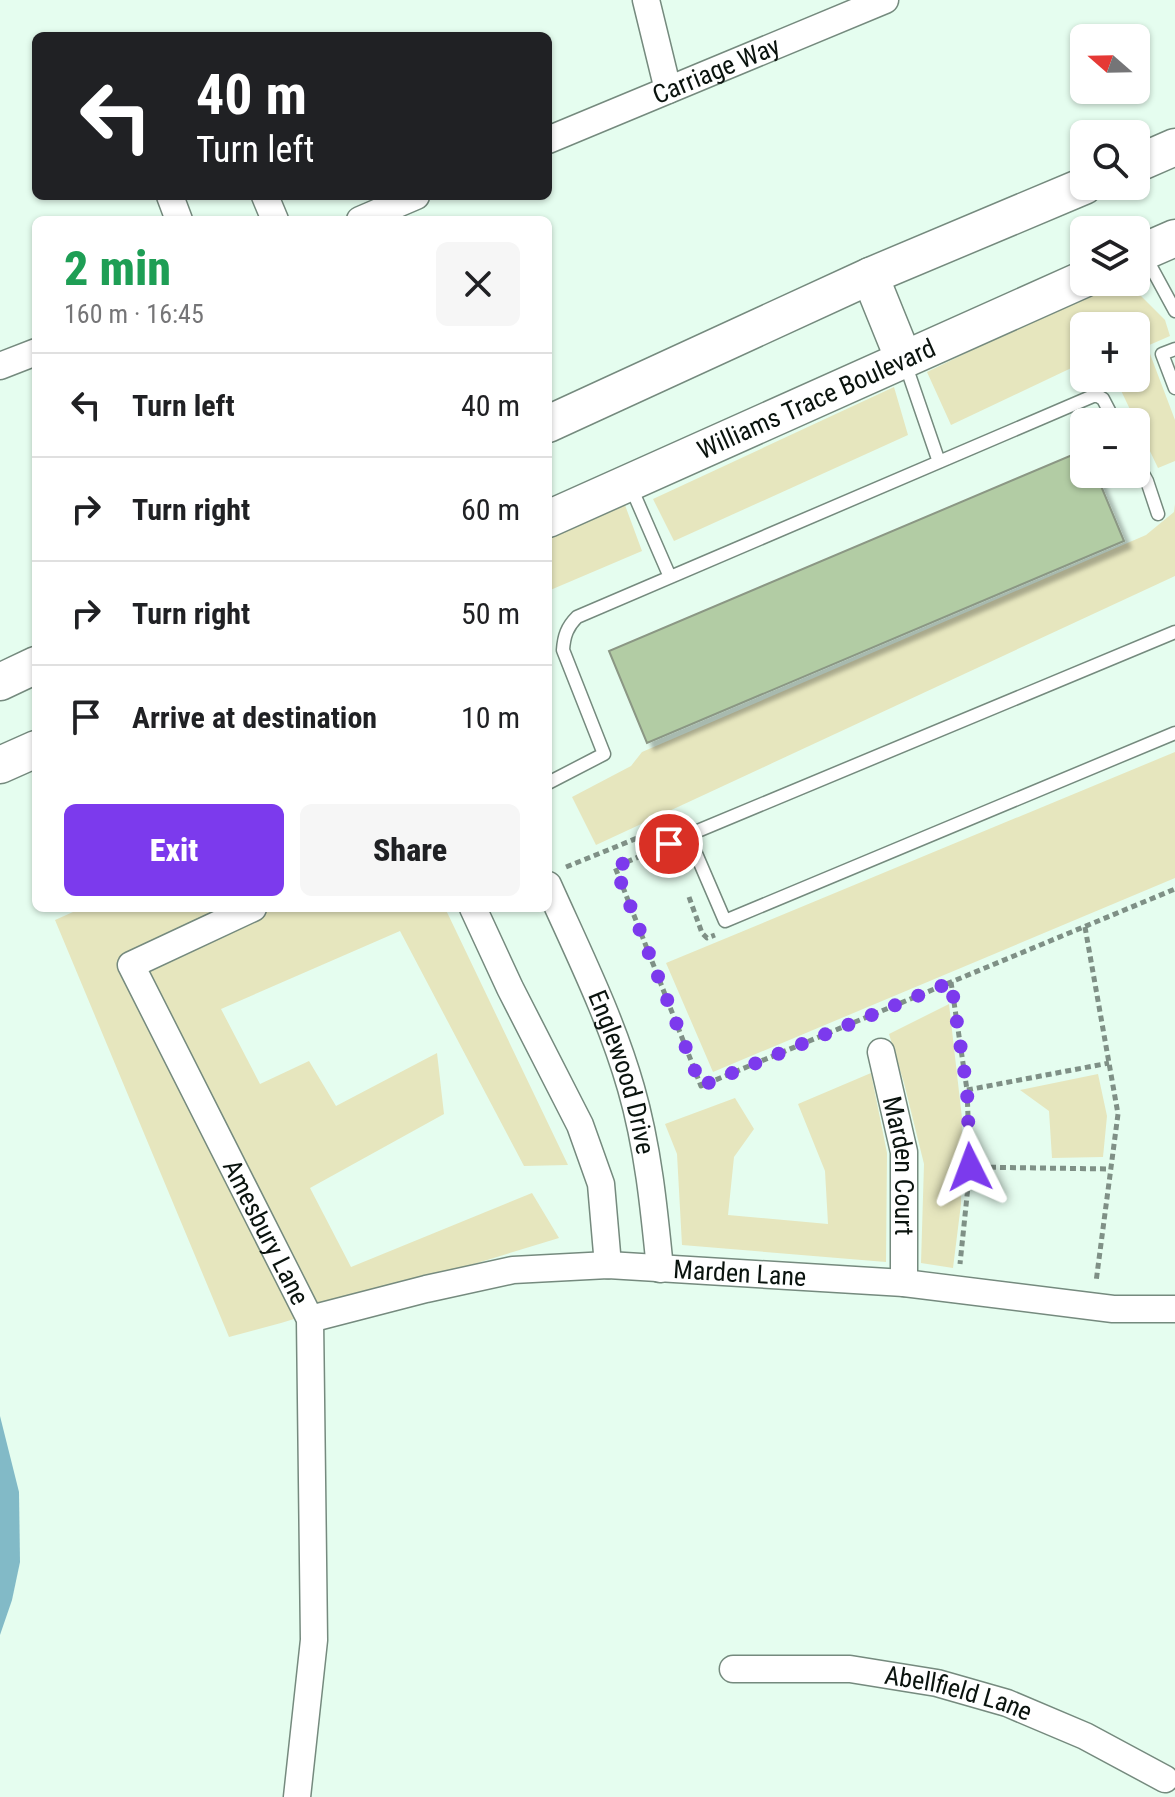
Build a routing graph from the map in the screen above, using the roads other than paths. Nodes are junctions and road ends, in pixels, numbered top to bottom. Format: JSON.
{"nodes":[{"id":1,"x":646,"y":0,"type":"edge"},
{"id":2,"x":885,"y":0,"type":"edge"},
{"id":3,"x":668,"y":90,"type":"junction"},
{"id":4,"x":552,"y":138,"type":"edge"},
{"id":5,"x":1175,"y":147,"type":"edge"},
{"id":6,"x":1150,"y":158,"type":"edge"},
{"id":7,"x":1070,"y":192,"type":"edge"},
{"id":8,"x":407,"y":200,"type":"edge"},
{"id":9,"x":369,"y":216,"type":"edge"},
{"id":10,"x":1152,"y":248,"type":"edge"},
{"id":11,"x":870,"y":276,"type":"junction"},
{"id":12,"x":1070,"y":285,"type":"edge"},
{"id":13,"x":1175,"y":311,"type":"edge"},
{"id":14,"x":1175,"y":349,"type":"edge"},
{"id":15,"x":32,"y":354,"type":"edge"},
{"id":16,"x":904,"y":360,"type":"junction"},
{"id":17,"x":0,"y":366,"type":"edge"},
{"id":18,"x":1175,"y":388,"type":"edge"},
{"id":19,"x":1108,"y":408,"type":"edge"},
{"id":20,"x":552,"y":422,"type":"edge"},
{"id":21,"x":939,"y":462,"type":"junction"},
{"id":22,"x":629,"y":483,"type":"junction"},
{"id":23,"x":1149,"y":488,"type":"edge"},
{"id":24,"x":1158,"y":514,"type":"dead end"},
{"id":25,"x":552,"y":517,"type":"edge"},
{"id":26,"x":670,"y":577,"type":"junction"},
{"id":27,"x":1175,"y":632,"type":"edge"},
{"id":28,"x":32,"y":667,"type":"edge"},
{"id":29,"x":0,"y":682,"type":"edge"},
{"id":30,"x":1175,"y":733,"type":"edge"},
{"id":31,"x":32,"y":751,"type":"edge"},
{"id":32,"x":0,"y":765,"type":"edge"},
{"id":33,"x":552,"y":781,"type":"edge"},
{"id":34,"x":552,"y":894,"type":"edge"},
{"id":35,"x":244,"y":912,"type":"edge"},
{"id":36,"x":475,"y":912,"type":"edge"},
{"id":37,"x":881,"y":1052,"type":"dead end"},
{"id":38,"x":608,"y":1265,"type":"junction"},
{"id":39,"x":660,"y":1269,"type":"junction"},
{"id":40,"x":904,"y":1283,"type":"junction"},
{"id":41,"x":1175,"y":1309,"type":"edge"},
{"id":42,"x":310,"y":1319,"type":"junction"},
{"id":43,"x":733,"y":1669,"type":"dead end"},
{"id":44,"x":1164,"y":1779,"type":"edge"},
{"id":45,"x":297,"y":1797,"type":"edge"}],
"edges":[{"from":1,"to":3,"type":"street"},
{"from":2,"to":3,"type":"street","name":"Carriage Way"},
{"from":3,"to":4,"type":"street","name":"Carriage Way"},
{"from":5,"to":6,"type":"main road"},
{"from":7,"to":11,"type":"main road"},
{"from":8,"to":9,"type":"street"},
{"from":10,"to":13,"type":"lane"},
{"from":11,"to":16,"type":"main road"},
{"from":11,"to":20,"type":"main road"},
{"from":12,"to":16,"type":"main road","name":"Williams Trace Boulevard"},
{"from":14,"to":18,"type":"lane"},
{"from":15,"to":17,"type":"street"},
{"from":16,"to":21,"type":"lane"},
{"from":16,"to":22,"type":"main road","name":"Williams Trace Boulevard"},
{"from":19,"to":21,"type":"lane"},
{"from":21,"to":26,"type":"lane"},
{"from":22,"to":25,"type":"main road","name":"Williams Trace Boulevard"},
{"from":22,"to":26,"type":"lane"},
{"from":23,"to":24,"type":"lane"},
{"from":26,"to":33,"type":"lane"},
{"from":27,"to":30,"type":"lane"},
{"from":28,"to":29,"type":"main road"},
{"from":31,"to":32,"type":"main road"},
{"from":34,"to":39,"type":"street","name":"Englewood Drive"},
{"from":35,"to":42,"type":"street","name":"Amesbury Lane"},
{"from":36,"to":38,"type":"street","name":"Englewood Drive"},
{"from":37,"to":40,"type":"street","name":"Marden Court"},
{"from":38,"to":39,"type":"street","name":"Marden Lane"},
{"from":38,"to":42,"type":"street","name":"Marden Lane"},
{"from":39,"to":40,"type":"street","name":"Marden Lane"},
{"from":40,"to":41,"type":"street","name":"Marden Lane"},
{"from":42,"to":45,"type":"street","name":"Amesbury Lane"},
{"from":43,"to":44,"type":"street","name":"Abellfield Lane"}]}
